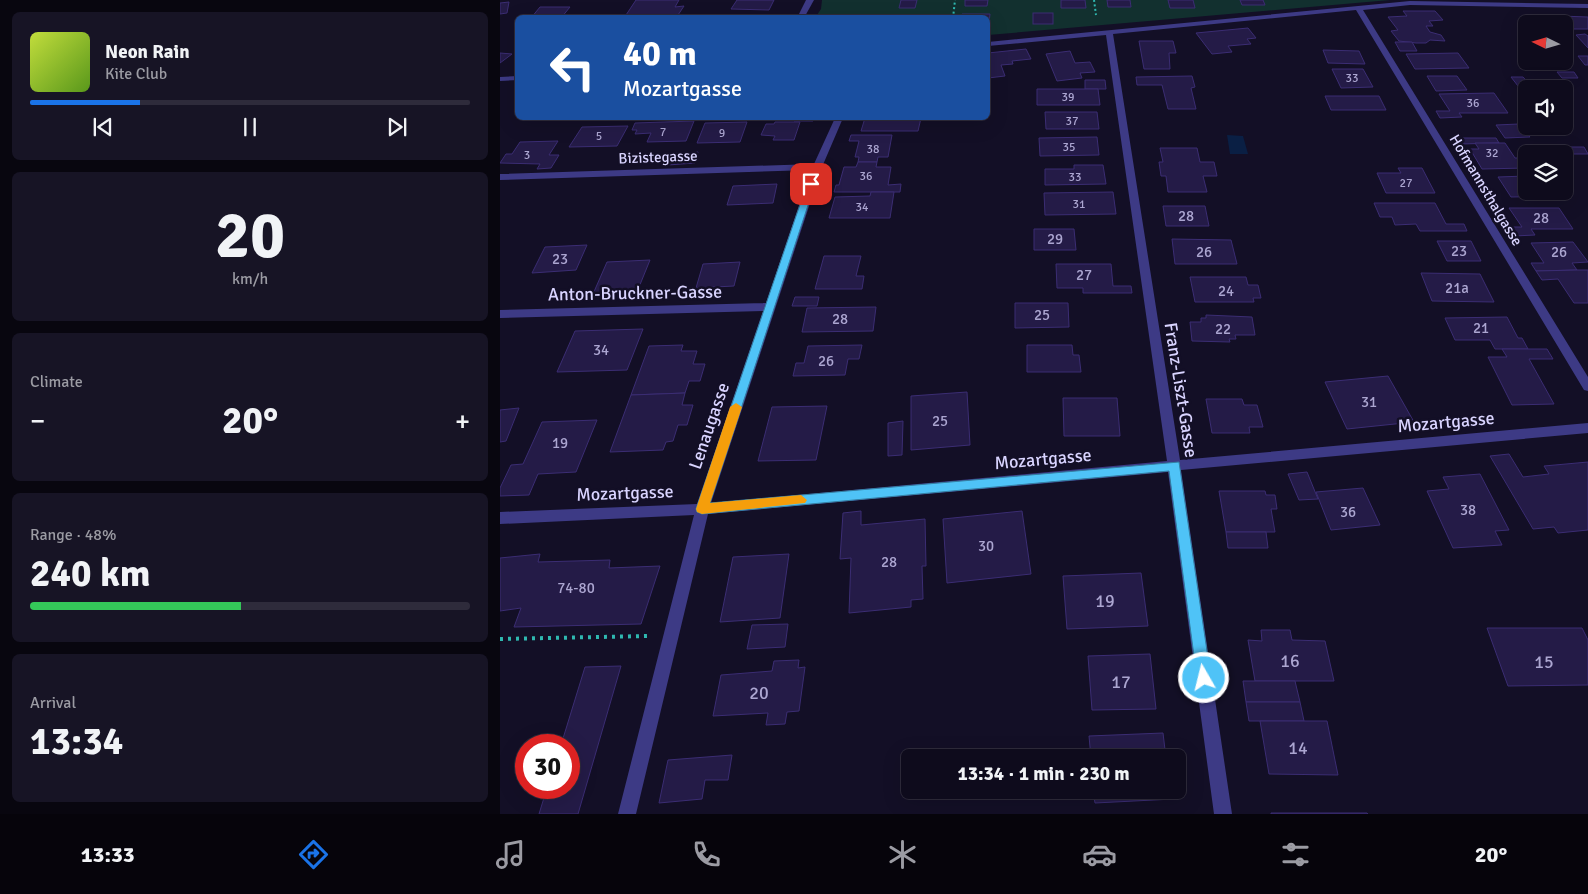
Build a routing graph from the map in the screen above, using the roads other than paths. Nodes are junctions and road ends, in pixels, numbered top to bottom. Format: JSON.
{"nodes":[{"id":1,"x":810,"y":0,"type":"edge"},
{"id":2,"x":1588,"y":6,"type":"edge"},
{"id":3,"x":1359,"y":8,"type":"junction"},
{"id":4,"x":802,"y":15,"type":"edge"},
{"id":5,"x":1109,"y":32,"type":"junction"},
{"id":6,"x":990,"y":44,"type":"edge"},
{"id":7,"x":515,"y":78,"type":"edge"},
{"id":8,"x":500,"y":79,"type":"edge"},
{"id":9,"x":838,"y":120,"type":"edge"},
{"id":10,"x":817,"y":167,"type":"junction"},
{"id":11,"x":500,"y":177,"type":"edge"},
{"id":12,"x":770,"y":307,"type":"junction"},
{"id":13,"x":500,"y":314,"type":"edge"},
{"id":14,"x":1588,"y":387,"type":"edge"},
{"id":15,"x":1588,"y":428,"type":"edge"},
{"id":16,"x":1174,"y":466,"type":"junction"},
{"id":17,"x":702,"y":509,"type":"junction"},
{"id":18,"x":500,"y":518,"type":"edge"},
{"id":19,"x":627,"y":814,"type":"edge"},
{"id":20,"x":1223,"y":814,"type":"edge"}],
"edges":[{"from":1,"to":4,"type":"street"},
{"from":2,"to":3,"type":"street"},
{"from":3,"to":5,"type":"street"},
{"from":3,"to":14,"type":"street","name":"Hofmannsthalgasse"},
{"from":5,"to":6,"type":"street"},
{"from":5,"to":16,"type":"street","name":"Franz-Liszt-Gasse"},
{"from":7,"to":8,"type":"street"},
{"from":9,"to":10,"type":"street","name":"Lenaugasse"},
{"from":10,"to":11,"type":"street","name":"Bizistegasse"},
{"from":10,"to":12,"type":"street","name":"Lenaugasse"},
{"from":12,"to":13,"type":"street","name":"Anton-Bruckner-Gasse"},
{"from":12,"to":17,"type":"street","name":"Lenaugasse"},
{"from":15,"to":16,"type":"street","name":"Mozartgasse"},
{"from":16,"to":17,"type":"street","name":"Mozartgasse"},
{"from":16,"to":20,"type":"street","name":"Franz-Liszt-Gasse"},
{"from":17,"to":18,"type":"street","name":"Mozartgasse"},
{"from":17,"to":19,"type":"street","name":"Lenaugasse"}]}
